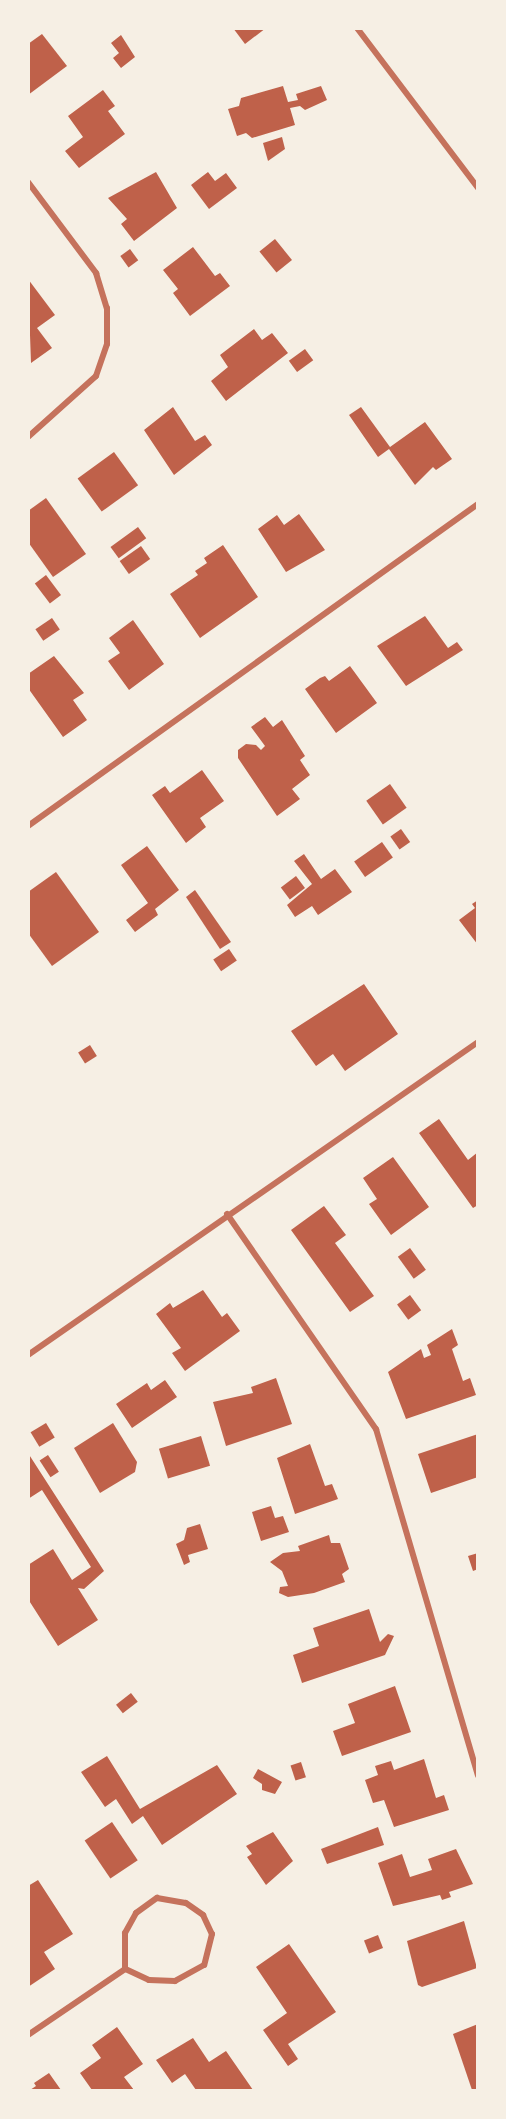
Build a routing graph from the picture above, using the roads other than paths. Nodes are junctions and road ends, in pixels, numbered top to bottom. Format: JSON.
{"nodes":[{"id":1,"x":357,"y":28,"type":"edge"},
{"id":2,"x":28,"y":182,"type":"edge"},
{"id":3,"x":477,"y":188,"type":"edge"},
{"id":4,"x":28,"y":437,"type":"edge"},
{"id":5,"x":477,"y":504,"type":"edge"},
{"id":6,"x":28,"y":826,"type":"edge"},
{"id":7,"x":477,"y":1042,"type":"edge"},
{"id":8,"x":227,"y":1214,"type":"junction"},
{"id":9,"x":28,"y":1354,"type":"edge"},
{"id":10,"x":477,"y":1775,"type":"edge"},
{"id":11,"x":125,"y":1969,"type":"junction"},
{"id":12,"x":28,"y":2035,"type":"edge"}],
"edges":[{"from":1,"to":3,"type":"street"},
{"from":2,"to":4,"type":"street"},
{"from":5,"to":6,"type":"street"},
{"from":7,"to":8,"type":"street"},
{"from":8,"to":9,"type":"street"},
{"from":8,"to":10,"type":"street"},
{"from":11,"to":11,"type":"street"},
{"from":11,"to":12,"type":"street"}]}
